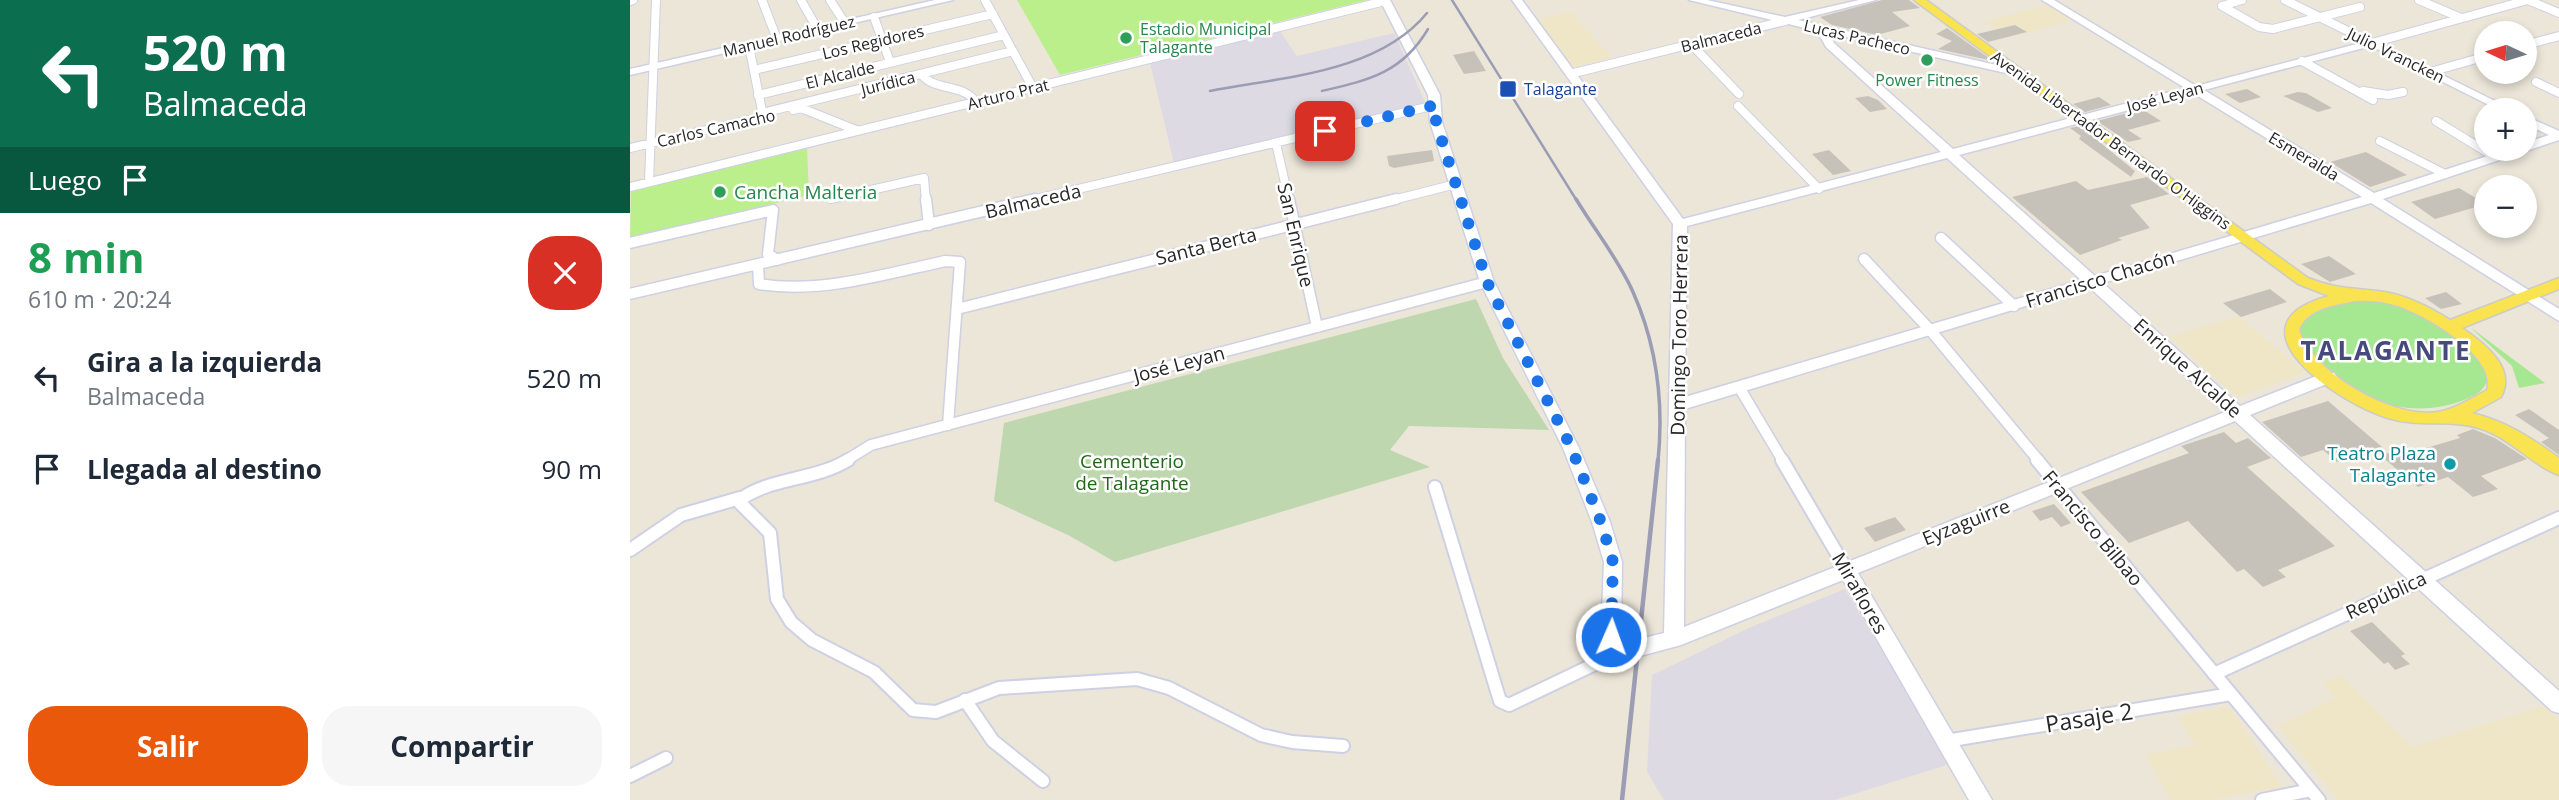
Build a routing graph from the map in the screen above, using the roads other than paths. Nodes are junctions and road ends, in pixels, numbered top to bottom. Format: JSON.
{"nodes":[{"id":1,"x":656,"y":0,"type":"edge"},
{"id":2,"x":762,"y":0,"type":"edge"},
{"id":3,"x":801,"y":0,"type":"edge"},
{"id":4,"x":830,"y":0,"type":"edge"},
{"id":5,"x":948,"y":0,"type":"edge"},
{"id":6,"x":985,"y":0,"type":"edge"},
{"id":7,"x":1517,"y":0,"type":"edge"},
{"id":8,"x":1694,"y":0,"type":"edge"},
{"id":9,"x":1871,"y":0,"type":"edge"},
{"id":10,"x":1919,"y":0,"type":"edge"},
{"id":11,"x":2047,"y":0,"type":"edge"},
{"id":12,"x":2242,"y":0,"type":"edge"},
{"id":13,"x":2285,"y":0,"type":"edge"},
{"id":14,"x":2346,"y":0,"type":"edge"},
{"id":15,"x":2419,"y":0,"type":"edge"},
{"id":16,"x":2528,"y":0,"type":"edge"},
{"id":17,"x":1385,"y":1,"type":"edge"},
{"id":18,"x":2559,"y":13,"type":"edge"},
{"id":19,"x":993,"y":14,"type":"junction"},
{"id":20,"x":874,"y":17,"type":"junction"},
{"id":21,"x":2321,"y":18,"type":"junction"},
{"id":22,"x":2461,"y":18,"type":"junction"},
{"id":23,"x":1785,"y":21,"type":"junction"},
{"id":24,"x":845,"y":23,"type":"junction"},
{"id":25,"x":1821,"y":29,"type":"junction"},
{"id":26,"x":818,"y":30,"type":"junction"},
{"id":27,"x":1004,"y":35,"type":"junction"},
{"id":28,"x":2559,"y":36,"type":"edge"},
{"id":29,"x":777,"y":39,"type":"junction"},
{"id":30,"x":883,"y":40,"type":"junction"},
{"id":31,"x":2538,"y":42,"type":"edge"},
{"id":32,"x":2372,"y":43,"type":"junction"},
{"id":33,"x":1690,"y":44,"type":"junction"},
{"id":34,"x":749,"y":46,"type":"junction"},
{"id":35,"x":1013,"y":51,"type":"junction"},
{"id":36,"x":2474,"y":60,"type":"edge"},
{"id":37,"x":2302,"y":61,"type":"junction"},
{"id":38,"x":890,"y":62,"type":"junction"},
{"id":39,"x":654,"y":66,"type":"junction"},
{"id":40,"x":754,"y":70,"type":"junction"},
{"id":41,"x":630,"y":72,"type":"edge"},
{"id":42,"x":2430,"y":72,"type":"junction"},
{"id":43,"x":2019,"y":73,"type":"junction"},
{"id":44,"x":1570,"y":74,"type":"junction"},
{"id":45,"x":922,"y":75,"type":"junction"},
{"id":46,"x":2538,"y":83,"type":"edge"},
{"id":47,"x":1033,"y":88,"type":"junction"},
{"id":48,"x":2194,"y":89,"type":"junction"},
{"id":49,"x":2353,"y":89,"type":"junction"},
{"id":50,"x":2403,"y":92,"type":"dead end"},
{"id":51,"x":1739,"y":93,"type":"dead end"},
{"id":52,"x":2559,"y":93,"type":"edge"},
{"id":53,"x":758,"y":94,"type":"junction"},
{"id":54,"x":2483,"y":98,"type":"edge"},
{"id":55,"x":2373,"y":100,"type":"dead end"},
{"id":56,"x":975,"y":101,"type":"junction"},
{"id":57,"x":1436,"y":105,"type":"junction"},
{"id":58,"x":1738,"y":106,"type":"dead end"},
{"id":59,"x":762,"y":115,"type":"junction"},
{"id":60,"x":2082,"y":119,"type":"junction"},
{"id":61,"x":2436,"y":121,"type":"dead end"},
{"id":62,"x":2537,"y":125,"type":"edge"},
{"id":63,"x":857,"y":130,"type":"junction"},
{"id":64,"x":2559,"y":136,"type":"edge"},
{"id":65,"x":2380,"y":141,"type":"dead end"},
{"id":66,"x":653,"y":143,"type":"junction"},
{"id":67,"x":1276,"y":143,"type":"junction"},
{"id":68,"x":2537,"y":143,"type":"edge"},
{"id":69,"x":2474,"y":144,"type":"edge"},
{"id":70,"x":630,"y":148,"type":"edge"},
{"id":71,"x":1951,"y":154,"type":"junction"},
{"id":72,"x":2483,"y":161,"type":"edge"},
{"id":73,"x":2445,"y":174,"type":"junction"},
{"id":74,"x":649,"y":182,"type":"junction"},
{"id":75,"x":1456,"y":184,"type":"junction"},
{"id":76,"x":630,"y":187,"type":"edge"},
{"id":77,"x":1819,"y":189,"type":"junction"},
{"id":78,"x":2373,"y":198,"type":"junction"},
{"id":79,"x":831,"y":199,"type":"dead end"},
{"id":80,"x":1294,"y":224,"type":"junction"},
{"id":81,"x":929,"y":225,"type":"junction"},
{"id":82,"x":1680,"y":225,"type":"junction"},
{"id":83,"x":2242,"y":236,"type":"junction"},
{"id":84,"x":1941,"y":238,"type":"dead end"},
{"id":85,"x":630,"y":243,"type":"edge"},
{"id":86,"x":1864,"y":259,"type":"dead end"},
{"id":87,"x":777,"y":260,"type":"junction"},
{"id":88,"x":758,"y":266,"type":"junction"},
{"id":89,"x":2303,"y":281,"type":"junction"},
{"id":90,"x":1487,"y":282,"type":"junction"},
{"id":91,"x":2094,"y":282,"type":"junction"},
{"id":92,"x":2559,"y":284,"type":"edge"},
{"id":93,"x":630,"y":294,"type":"edge"},
{"id":94,"x":2354,"y":296,"type":"junction"},
{"id":95,"x":2528,"y":296,"type":"junction"},
{"id":96,"x":2014,"y":306,"type":"junction"},
{"id":97,"x":957,"y":309,"type":"junction"},
{"id":98,"x":2309,"y":309,"type":"junction"},
{"id":99,"x":2559,"y":316,"type":"edge"},
{"id":100,"x":1317,"y":327,"type":"junction"},
{"id":101,"x":2448,"y":327,"type":"junction"},
{"id":102,"x":1931,"y":331,"type":"junction"},
{"id":103,"x":2329,"y":377,"type":"junction"},
{"id":104,"x":1739,"y":387,"type":"junction"},
{"id":105,"x":2495,"y":393,"type":"junction"},
{"id":106,"x":1679,"y":405,"type":"junction"},
{"id":107,"x":2238,"y":413,"type":"junction"},
{"id":108,"x":2447,"y":416,"type":"junction"},
{"id":109,"x":948,"y":425,"type":"junction"},
{"id":110,"x":2506,"y":430,"type":"junction"},
{"id":111,"x":2559,"y":468,"type":"edge"},
{"id":112,"x":2058,"y":485,"type":"junction"},
{"id":113,"x":1435,"y":487,"type":"dead end"},
{"id":114,"x":740,"y":498,"type":"junction"},
{"id":115,"x":2559,"y":518,"type":"edge"},
{"id":116,"x":630,"y":550,"type":"edge"},
{"id":117,"x":1846,"y":569,"type":"junction"},
{"id":118,"x":2421,"y":579,"type":"junction"},
{"id":119,"x":1674,"y":639,"type":"junction"},
{"id":120,"x":1614,"y":645,"type":"junction"},
{"id":121,"x":2214,"y":674,"type":"junction"},
{"id":122,"x":2231,"y":694,"type":"junction"},
{"id":123,"x":965,"y":700,"type":"junction"},
{"id":124,"x":2559,"y":704,"type":"edge"},
{"id":125,"x":1946,"y":741,"type":"junction"},
{"id":126,"x":1343,"y":746,"type":"dead end"},
{"id":127,"x":666,"y":758,"type":"dead end"},
{"id":128,"x":630,"y":776,"type":"edge"},
{"id":129,"x":1043,"y":780,"type":"dead end"},
{"id":130,"x":2315,"y":795,"type":"edge"},
{"id":131,"x":1981,"y":800,"type":"edge"},
{"id":132,"x":2262,"y":800,"type":"edge"}],
"edges":[{"from":1,"to":39,"type":"street"},
{"from":2,"to":29,"type":"street"},
{"from":3,"to":26,"type":"street"},
{"from":4,"to":24,"type":"street"},
{"from":5,"to":20,"type":"street","name":"Manuel Rodríguez"},
{"from":6,"to":19,"type":"street"},
{"from":7,"to":44,"type":"street","name":"Domingo Toro Herrera"},
{"from":8,"to":23,"type":"street","name":"Lucas Pacheco"},
{"from":9,"to":23,"type":"street","name":"Balmaceda"},
{"from":10,"to":43,"type":"main road","name":"Avenida Libertador Bernardo O'Higgins"},
{"from":11,"to":48,"type":"street","name":"Esmeralda"},
{"from":12,"to":21,"type":"street"},
{"from":13,"to":21,"type":"street","name":"Julio Vrancken"},
{"from":14,"to":21,"type":"street"},
{"from":15,"to":22,"type":"street"},
{"from":16,"to":18,"type":"street"},
{"from":16,"to":22,"type":"street","name":"José Leyan"},
{"from":17,"to":47,"type":"street","name":"Arturo Prat"},
{"from":17,"to":57,"type":"street"},
{"from":19,"to":27,"type":"street"},
{"from":19,"to":30,"type":"street","name":"Los Regidores"},
{"from":20,"to":24,"type":"street","name":"Manuel Rodríguez"},
{"from":20,"to":30,"type":"street"},
{"from":21,"to":32,"type":"street","name":"Julio Vrancken"},
{"from":22,"to":32,"type":"street","name":"José Leyan"},
{"from":23,"to":25,"type":"street","name":"Lucas Pacheco"},
{"from":23,"to":33,"type":"street","name":"Balmaceda"},
{"from":24,"to":26,"type":"street","name":"Manuel Rodríguez"},
{"from":25,"to":43,"type":"street","name":"Lucas Pacheco"},
{"from":25,"to":71,"type":"street","name":"Enrique Alcalde"},
{"from":26,"to":29,"type":"street","name":"Manuel Rodríguez"},
{"from":27,"to":35,"type":"street"},
{"from":27,"to":38,"type":"street","name":"El Alcalde"},
{"from":28,"to":31,"type":"street"},
{"from":29,"to":34,"type":"street","name":"Manuel Rodríguez"},
{"from":30,"to":38,"type":"street"},
{"from":30,"to":40,"type":"street","name":"Los Regidores"},
{"from":32,"to":37,"type":"street","name":"José Leyan"},
{"from":32,"to":42,"type":"street","name":"Julio Vrancken"},
{"from":33,"to":44,"type":"street","name":"Balmaceda"},
{"from":33,"to":51,"type":"street"},
{"from":34,"to":39,"type":"street","name":"Manuel Rodríguez"},
{"from":34,"to":40,"type":"street"},
{"from":35,"to":45,"type":"street","name":"Jurídica"},
{"from":35,"to":47,"type":"street"},
{"from":36,"to":42,"type":"street"},
{"from":37,"to":48,"type":"street","name":"José Leyan"},
{"from":37,"to":49,"type":"street"},
{"from":38,"to":53,"type":"street","name":"El Alcalde"},
{"from":39,"to":41,"type":"street","name":"Manuel Rodríguez"},
{"from":39,"to":66,"type":"street"},
{"from":40,"to":53,"type":"street"},
{"from":42,"to":54,"type":"street","name":"Julio Vrancken"},
{"from":43,"to":60,"type":"main road","name":"Avenida Libertador Bernardo O'Higgins"},
{"from":44,"to":82,"type":"street","name":"Domingo Toro Herrera"},
{"from":45,"to":56,"type":"street"},
{"from":45,"to":59,"type":"street","name":"Jurídica"},
{"from":46,"to":52,"type":"street"},
{"from":47,"to":56,"type":"street","name":"Arturo Prat"},
{"from":48,"to":60,"type":"street","name":"José Leyan"},
{"from":48,"to":78,"type":"street","name":"Esmeralda"},
{"from":49,"to":50,"type":"street"},
{"from":49,"to":55,"type":"street"},
{"from":53,"to":59,"type":"street"},
{"from":56,"to":63,"type":"street","name":"Arturo Prat"},
{"from":57,"to":67,"type":"street","name":"Balmaceda"},
{"from":57,"to":75,"type":"street"},
{"from":58,"to":77,"type":"street"},
{"from":59,"to":63,"type":"street","name":"Carlos Camacho"},
{"from":59,"to":66,"type":"street","name":"Carlos Camacho"},
{"from":60,"to":71,"type":"street","name":"José Leyan"},
{"from":60,"to":83,"type":"main road","name":"Avenida Libertador Bernardo O'Higgins"},
{"from":61,"to":69,"type":"street"},
{"from":62,"to":64,"type":"street"},
{"from":63,"to":74,"type":"street","name":"Arturo Prat"},
{"from":64,"to":68,"type":"street"},
{"from":65,"to":73,"type":"street"},
{"from":66,"to":70,"type":"street","name":"Carlos Camacho"},
{"from":66,"to":74,"type":"street"},
{"from":67,"to":80,"type":"street","name":"San Enrique"},
{"from":67,"to":81,"type":"street","name":"Balmaceda"},
{"from":71,"to":77,"type":"street","name":"José Leyan"},
{"from":71,"to":91,"type":"street","name":"Enrique Alcalde"},
{"from":72,"to":73,"type":"street","name":"Francisco Chacón"},
{"from":73,"to":78,"type":"street","name":"Francisco Chacón"},
{"from":74,"to":76,"type":"street","name":"Arturo Prat"},
{"from":75,"to":80,"type":"street","name":"Santa Berta"},
{"from":75,"to":90,"type":"street"},
{"from":77,"to":82,"type":"street","name":"José Leyan"},
{"from":78,"to":83,"type":"street","name":"Francisco Chacón"},
{"from":78,"to":95,"type":"street","name":"Esmeralda"},
{"from":79,"to":81,"type":"street"},
{"from":80,"to":97,"type":"street","name":"Santa Berta"},
{"from":80,"to":100,"type":"street","name":"San Enrique"},
{"from":81,"to":87,"type":"street","name":"Balmaceda"},
{"from":82,"to":106,"type":"street","name":"Domingo Toro Herrera"},
{"from":83,"to":89,"type":"main road","name":"Avenida Libertador Bernardo O'Higgins"},
{"from":83,"to":91,"type":"street","name":"Francisco Chacón"},
{"from":84,"to":96,"type":"street"},
{"from":85,"to":87,"type":"street"},
{"from":86,"to":102,"type":"street","name":"Francisco Bilbao"},
{"from":87,"to":88,"type":"street","name":"Balmaceda"},
{"from":88,"to":93,"type":"street","name":"Balmaceda"},
{"from":88,"to":97,"type":"street"},
{"from":89,"to":94,"type":"main road","name":"Avenida Libertador Bernardo O'Higgins"},
{"from":89,"to":98,"type":"main road"},
{"from":90,"to":100,"type":"street","name":"José Leyan"},
{"from":90,"to":120,"type":"street"},
{"from":91,"to":96,"type":"street","name":"Francisco Chacón"},
{"from":91,"to":107,"type":"street","name":"Enrique Alcalde"},
{"from":92,"to":95,"type":"main road"},
{"from":94,"to":98,"type":"main road"},
{"from":94,"to":101,"type":"main road","name":"Avenida Libertador Bernardo O'Higgins"},
{"from":95,"to":99,"type":"street","name":"Esmeralda"},
{"from":95,"to":101,"type":"main road"},
{"from":96,"to":102,"type":"street","name":"Francisco Chacón"},
{"from":97,"to":109,"type":"street"},
{"from":98,"to":103,"type":"main road"},
{"from":100,"to":109,"type":"street","name":"José Leyan"},
{"from":101,"to":105,"type":"main road","name":"Avenida Libertador Bernardo O'Higgins"},
{"from":102,"to":104,"type":"street","name":"Francisco Chacón"},
{"from":102,"to":112,"type":"street","name":"Francisco Bilbao"},
{"from":103,"to":107,"type":"street","name":"Eyzaguirre"},
{"from":103,"to":108,"type":"main road"},
{"from":104,"to":106,"type":"street","name":"Francisco Chacón"},
{"from":104,"to":117,"type":"street","name":"Miraflores"},
{"from":105,"to":108,"type":"main road"},
{"from":105,"to":110,"type":"main road"},
{"from":106,"to":119,"type":"street","name":"Domingo Toro Herrera"},
{"from":107,"to":112,"type":"street","name":"Eyzaguirre"},
{"from":107,"to":118,"type":"street","name":"Enrique Alcalde"},
{"from":108,"to":110,"type":"main road"},
{"from":109,"to":114,"type":"street","name":"José Leyan"},
{"from":110,"to":111,"type":"main road"},
{"from":112,"to":117,"type":"street","name":"Eyzaguirre"},
{"from":112,"to":121,"type":"street","name":"Francisco Bilbao"},
{"from":113,"to":120,"type":"street"},
{"from":114,"to":116,"type":"street","name":"José Leyan"},
{"from":114,"to":123,"type":"street"},
{"from":115,"to":118,"type":"street","name":"República"},
{"from":117,"to":119,"type":"street","name":"Eyzaguirre"},
{"from":117,"to":125,"type":"street","name":"Miraflores"},
{"from":118,"to":121,"type":"street","name":"República"},
{"from":118,"to":124,"type":"street","name":"Enrique Alcalde"},
{"from":119,"to":120,"type":"street","name":"Eyzaguirre"},
{"from":121,"to":122,"type":"street","name":"Francisco Bilbao"},
{"from":122,"to":125,"type":"street","name":"Pasaje 2"},
{"from":122,"to":130,"type":"street","name":"Francisco Bilbao"},
{"from":123,"to":126,"type":"street"},
{"from":123,"to":129,"type":"street"},
{"from":125,"to":131,"type":"street","name":"Miraflores"},
{"from":127,"to":128,"type":"street"},
{"from":130,"to":132,"type":"street"}]}
